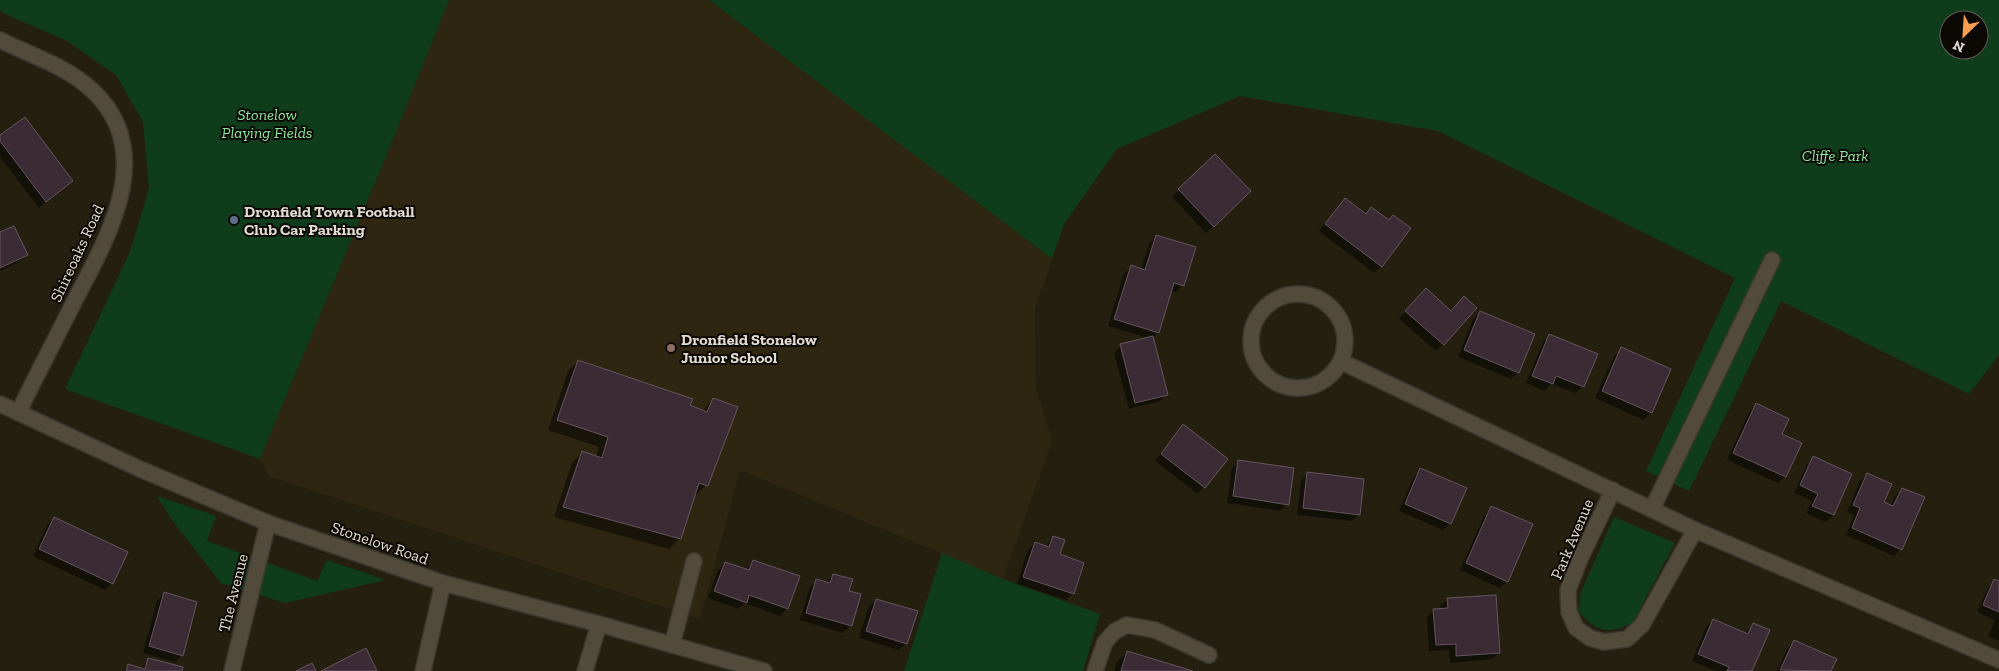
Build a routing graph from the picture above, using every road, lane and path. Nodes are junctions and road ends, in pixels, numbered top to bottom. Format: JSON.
{"nodes":[{"id":1,"x":0,"y":40,"type":"edge"},
{"id":2,"x":1772,"y":260,"type":"dead end"},
{"id":3,"x":1342,"y":362,"type":"junction"},
{"id":4,"x":0,"y":404,"type":"edge"},
{"id":5,"x":18,"y":413,"type":"junction"},
{"id":6,"x":1613,"y":490,"type":"junction"},
{"id":7,"x":1652,"y":509,"type":"junction"},
{"id":8,"x":268,"y":523,"type":"junction"},
{"id":9,"x":1695,"y":530,"type":"junction"},
{"id":10,"x":694,"y":561,"type":"dead end"},
{"id":11,"x":444,"y":583,"type":"junction"},
{"id":12,"x":599,"y":624,"type":"junction"},
{"id":13,"x":672,"y":644,"type":"junction"},
{"id":14,"x":1209,"y":655,"type":"dead end"},
{"id":15,"x":1999,"y":660,"type":"edge"},
{"id":16,"x":744,"y":668,"type":"edge"},
{"id":17,"x":232,"y":671,"type":"edge"},
{"id":18,"x":423,"y":671,"type":"edge"},
{"id":19,"x":586,"y":671,"type":"edge"},
{"id":20,"x":764,"y":671,"type":"edge"},
{"id":21,"x":1095,"y":671,"type":"edge"}],
"edges":[{"from":1,"to":5,"type":"street","name":"Shireoaks Road"},
{"from":2,"to":7,"type":"street"},
{"from":3,"to":3,"type":"street"},
{"from":3,"to":6,"type":"street","name":"Park Avenue"},
{"from":4,"to":5,"type":"street","name":"Stonelow Road"},
{"from":5,"to":8,"type":"street","name":"Stonelow Road"},
{"from":6,"to":7,"type":"street","name":"Park Avenue"},
{"from":6,"to":9,"type":"street","name":"Park Avenue"},
{"from":7,"to":9,"type":"street","name":"Park Avenue"},
{"from":8,"to":11,"type":"street","name":"Stonelow Road"},
{"from":8,"to":17,"type":"street","name":"The Avenue"},
{"from":9,"to":15,"type":"street","name":"Park Avenue"},
{"from":10,"to":13,"type":"street"},
{"from":11,"to":12,"type":"street","name":"Stonelow Road"},
{"from":11,"to":18,"type":"street"},
{"from":12,"to":13,"type":"street","name":"Stonelow Road"},
{"from":12,"to":19,"type":"street"},
{"from":13,"to":16,"type":"street","name":"Stonelow Road"},
{"from":14,"to":21,"type":"street"},
{"from":16,"to":20,"type":"street","name":"Stonelow Road"}]}
